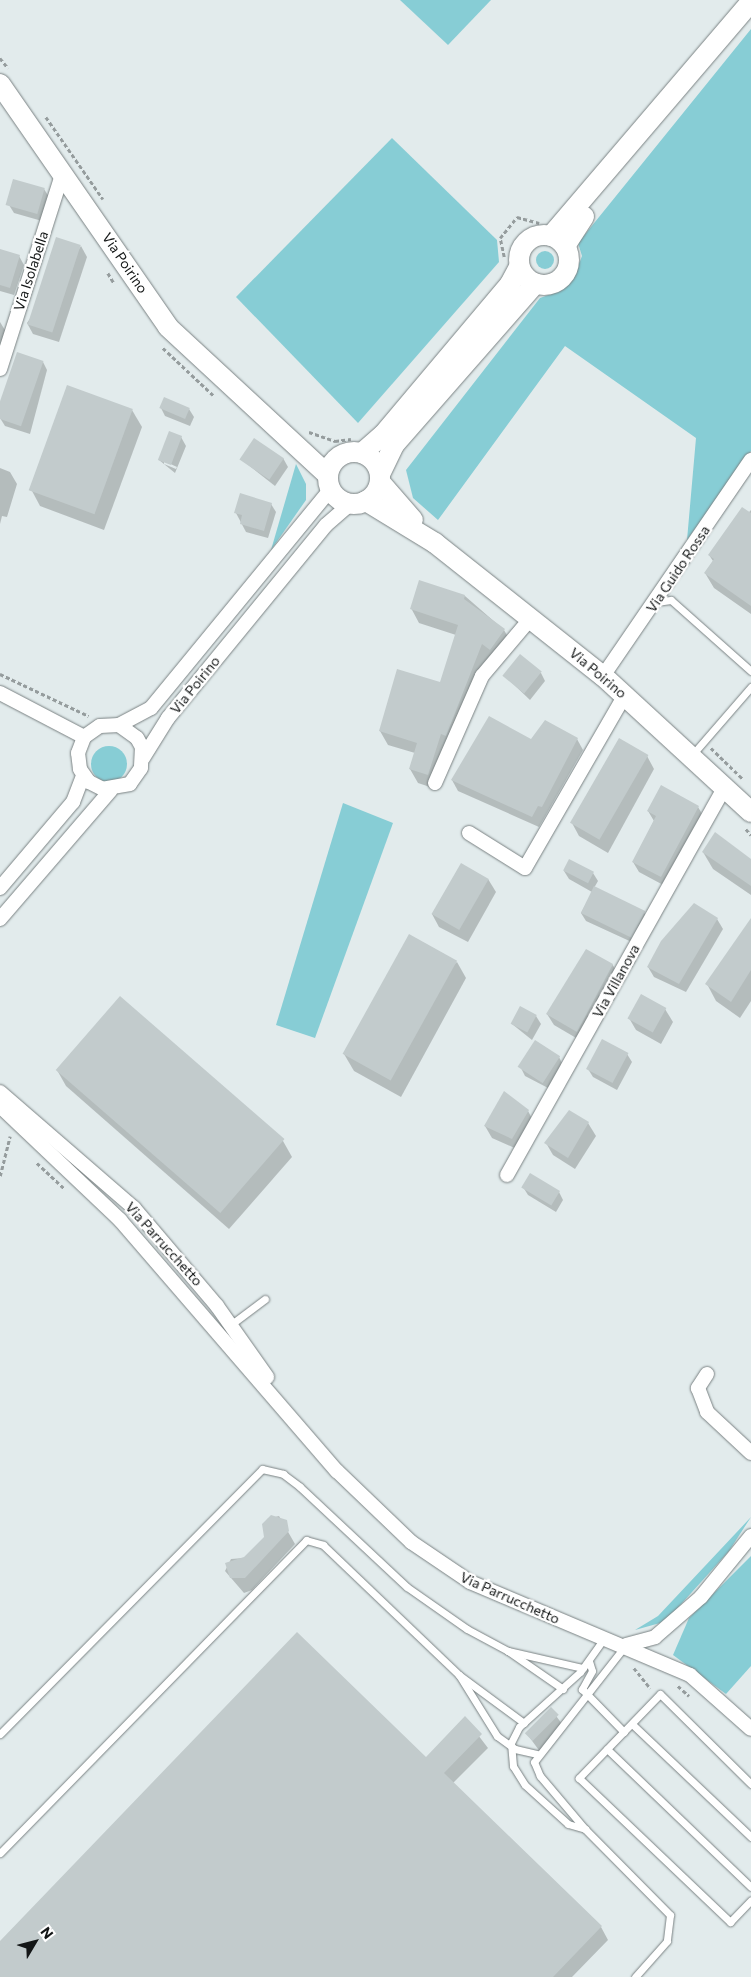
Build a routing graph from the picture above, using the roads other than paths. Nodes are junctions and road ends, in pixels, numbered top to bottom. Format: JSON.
{"nodes":[{"id":1,"x":751,"y":2,"type":"edge"},
{"id":2,"x":751,"y":19,"type":"edge"},
{"id":3,"x":6,"y":78,"type":"edge"},
{"id":4,"x":63,"y":172,"type":"junction"},
{"id":5,"x":553,"y":235,"type":"junction"},
{"id":6,"x":512,"y":264,"type":"junction"},
{"id":7,"x":535,"y":284,"type":"junction"},
{"id":8,"x":0,"y":369,"type":"edge"},
{"id":9,"x":273,"y":420,"type":"junction"},
{"id":10,"x":358,"y":446,"type":"junction"},
{"id":11,"x":341,"y":455,"type":"junction"},
{"id":12,"x":751,"y":460,"type":"edge"},
{"id":13,"x":380,"y":478,"type":"junction"},
{"id":14,"x":330,"y":482,"type":"junction"},
{"id":15,"x":358,"y":502,"type":"junction"},
{"id":16,"x":435,"y":543,"type":"junction"},
{"id":17,"x":656,"y":602,"type":"junction"},
{"id":18,"x":531,"y":618,"type":"junction"},
{"id":19,"x":751,"y":671,"type":"edge"},
{"id":20,"x":603,"y":676,"type":"junction"},
{"id":21,"x":751,"y":687,"type":"edge"},
{"id":22,"x":0,"y":693,"type":"edge"},
{"id":23,"x":625,"y":695,"type":"junction"},
{"id":24,"x":119,"y":725,"type":"junction"},
{"id":25,"x":84,"y":737,"type":"junction"},
{"id":26,"x":692,"y":755,"type":"junction"},
{"id":27,"x":143,"y":758,"type":"junction"},
{"id":28,"x":83,"y":776,"type":"junction"},
{"id":29,"x":435,"y":783,"type":"dead end"},
{"id":30,"x":725,"y":786,"type":"junction"},
{"id":31,"x":111,"y":790,"type":"junction"},
{"id":32,"x":748,"y":820,"type":"edge"},
{"id":33,"x":469,"y":833,"type":"dead end"},
{"id":34,"x":0,"y":888,"type":"edge"},
{"id":35,"x":0,"y":920,"type":"edge"},
{"id":36,"x":0,"y":1092,"type":"edge"},
{"id":37,"x":0,"y":1106,"type":"edge"},
{"id":38,"x":507,"y":1175,"type":"dead end"},
{"id":39,"x":163,"y":1269,"type":"junction"},
{"id":40,"x":265,"y":1299,"type":"dead end"},
{"id":41,"x":231,"y":1325,"type":"junction"},
{"id":42,"x":707,"y":1374,"type":"dead end"},
{"id":43,"x":280,"y":1400,"type":"junction"},
{"id":44,"x":751,"y":1453,"type":"edge"},
{"id":45,"x":751,"y":1536,"type":"edge"},
{"id":46,"x":606,"y":1637,"type":"junction"},
{"id":47,"x":626,"y":1645,"type":"junction"},
{"id":48,"x":508,"y":1650,"type":"junction"},
{"id":49,"x":589,"y":1661,"type":"junction"},
{"id":50,"x":583,"y":1668,"type":"junction"},
{"id":51,"x":459,"y":1675,"type":"junction"},
{"id":52,"x":563,"y":1689,"type":"junction"},
{"id":53,"x":587,"y":1695,"type":"junction"},
{"id":54,"x":524,"y":1723,"type":"junction"},
{"id":55,"x":632,"y":1724,"type":"junction"},
{"id":56,"x":751,"y":1729,"type":"edge"},
{"id":57,"x":624,"y":1732,"type":"junction"},
{"id":58,"x":0,"y":1734,"type":"edge"},
{"id":59,"x":511,"y":1746,"type":"junction"},
{"id":60,"x":607,"y":1749,"type":"junction"},
{"id":61,"x":537,"y":1754,"type":"junction"},
{"id":62,"x":751,"y":1784,"type":"edge"},
{"id":63,"x":586,"y":1829,"type":"junction"},
{"id":64,"x":751,"y":1837,"type":"edge"},
{"id":65,"x":0,"y":1853,"type":"edge"},
{"id":66,"x":751,"y":1887,"type":"edge"},
{"id":67,"x":751,"y":1900,"type":"edge"},
{"id":68,"x":635,"y":1977,"type":"edge"}],
"edges":[{"from":1,"to":5,"type":"main road"},
{"from":2,"to":5,"type":"main road"},
{"from":3,"to":4,"type":"main road","name":"Via Poirino"},
{"from":4,"to":8,"type":"street","name":"Via Isolabella"},
{"from":4,"to":9,"type":"main road","name":"Via Poirino"},
{"from":5,"to":6,"type":"main road"},
{"from":5,"to":7,"type":"main road"},
{"from":6,"to":7,"type":"main road"},
{"from":6,"to":10,"type":"main road"},
{"from":7,"to":13,"type":"main road"},
{"from":9,"to":11,"type":"main road","name":"Via Poirino"},
{"from":9,"to":14,"type":"main road","name":"Via Poirino"},
{"from":10,"to":11,"type":"main road"},
{"from":10,"to":13,"type":"main road"},
{"from":11,"to":14,"type":"main road"},
{"from":12,"to":17,"type":"street","name":"Via Guido Rossa"},
{"from":13,"to":15,"type":"main road"},
{"from":13,"to":16,"type":"main road","name":"Via Poirino"},
{"from":14,"to":15,"type":"main road"},
{"from":14,"to":24,"type":"street","name":"Via Poirino"},
{"from":15,"to":16,"type":"main road","name":"Via Poirino"},
{"from":15,"to":27,"type":"street","name":"Via Poirino"},
{"from":16,"to":18,"type":"main road","name":"Via Poirino"},
{"from":17,"to":19,"type":"lane"},
{"from":17,"to":20,"type":"street","name":"Via Guido Rossa"},
{"from":18,"to":20,"type":"main road","name":"Via Poirino"},
{"from":18,"to":29,"type":"street"},
{"from":20,"to":23,"type":"main road","name":"Via Poirino"},
{"from":21,"to":26,"type":"lane"},
{"from":22,"to":25,"type":"street"},
{"from":23,"to":26,"type":"main road","name":"Via Poirino"},
{"from":23,"to":33,"type":"street"},
{"from":24,"to":25,"type":"street"},
{"from":24,"to":27,"type":"street"},
{"from":25,"to":28,"type":"street"},
{"from":26,"to":30,"type":"main road","name":"Via Poirino"},
{"from":27,"to":31,"type":"street"},
{"from":28,"to":31,"type":"street"},
{"from":28,"to":34,"type":"street"},
{"from":30,"to":32,"type":"main road","name":"Via Poirino"},
{"from":30,"to":38,"type":"street","name":"Via Villanova"},
{"from":31,"to":35,"type":"street"},
{"from":36,"to":41,"type":"street","name":"Via Parrucchetto"},
{"from":37,"to":39,"type":"street","name":"Via Parrucchetto"},
{"from":39,"to":41,"type":"lane"},
{"from":39,"to":43,"type":"street","name":"Via Parrucchetto"},
{"from":40,"to":41,"type":"lane"},
{"from":41,"to":43,"type":"street","name":"Via Parrucchetto"},
{"from":42,"to":44,"type":"street"},
{"from":43,"to":46,"type":"street","name":"Via Parrucchetto"},
{"from":45,"to":47,"type":"street"},
{"from":46,"to":47,"type":"street","name":"Via Parrucchetto"},
{"from":46,"to":49,"type":"lane"},
{"from":47,"to":53,"type":"lane"},
{"from":47,"to":56,"type":"street","name":"Via Parrucchetto"},
{"from":48,"to":50,"type":"lane"},
{"from":48,"to":52,"type":"lane"},
{"from":48,"to":58,"type":"lane"},
{"from":49,"to":50,"type":"lane"},
{"from":49,"to":53,"type":"lane"},
{"from":50,"to":52,"type":"lane"},
{"from":51,"to":54,"type":"lane"},
{"from":51,"to":59,"type":"lane"},
{"from":51,"to":65,"type":"lane"},
{"from":52,"to":54,"type":"lane"},
{"from":53,"to":57,"type":"lane"},
{"from":53,"to":61,"type":"lane"},
{"from":54,"to":59,"type":"lane"},
{"from":55,"to":57,"type":"lane"},
{"from":55,"to":62,"type":"lane"},
{"from":55,"to":64,"type":"lane"},
{"from":57,"to":60,"type":"lane"},
{"from":59,"to":61,"type":"lane"},
{"from":59,"to":63,"type":"lane"},
{"from":60,"to":66,"type":"lane"},
{"from":60,"to":67,"type":"lane"},
{"from":61,"to":63,"type":"lane"},
{"from":63,"to":68,"type":"lane"}]}
